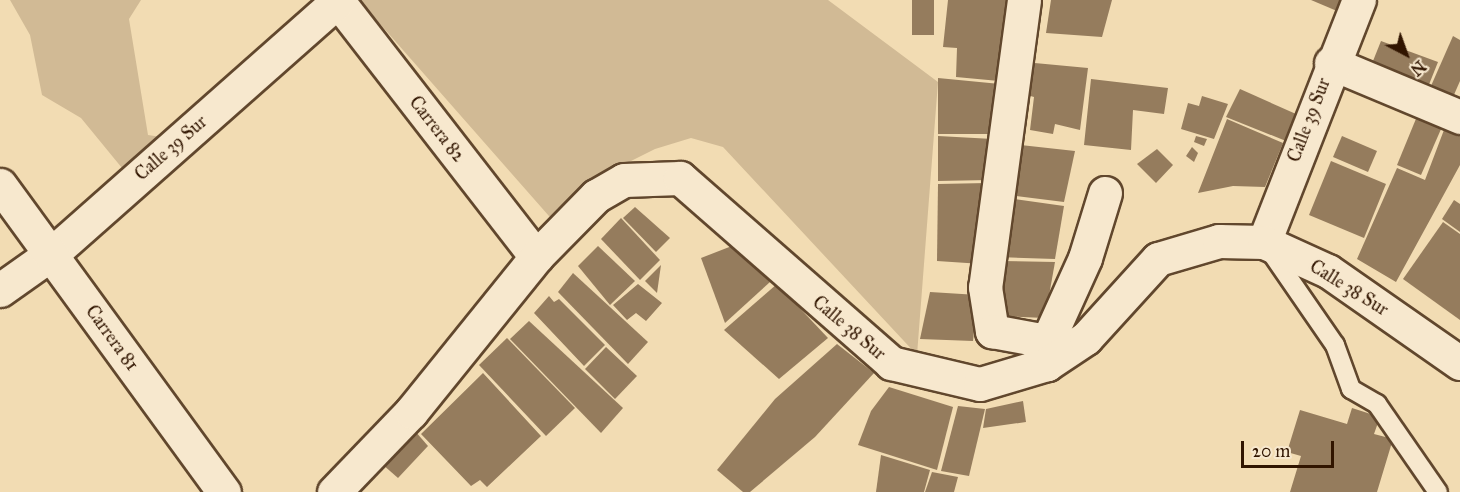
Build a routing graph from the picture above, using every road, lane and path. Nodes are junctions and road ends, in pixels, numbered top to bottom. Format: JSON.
{"nodes":[{"id":1,"x":337,"y":0,"type":"edge"},
{"id":2,"x":1024,"y":0,"type":"edge"},
{"id":3,"x":1359,"y":0,"type":"edge"},
{"id":4,"x":1331,"y":63,"type":"junction"},
{"id":5,"x":1460,"y":117,"type":"edge"},
{"id":6,"x":0,"y":184,"type":"edge"},
{"id":7,"x":1105,"y":193,"type":"dead end"},
{"id":8,"x":1264,"y":242,"type":"junction"},
{"id":9,"x":50,"y":254,"type":"junction"},
{"id":10,"x":536,"y":257,"type":"junction"},
{"id":11,"x":0,"y":290,"type":"edge"},
{"id":12,"x":1044,"y":359,"type":"junction"},
{"id":13,"x":1459,"y":359,"type":"edge"},
{"id":14,"x":224,"y":492,"type":"edge"},
{"id":15,"x":334,"y":492,"type":"edge"},
{"id":16,"x":1438,"y":492,"type":"edge"}],
"edges":[{"from":1,"to":9,"type":"street","name":"Calle 39 Sur"},
{"from":1,"to":10,"type":"street","name":"Carrera 82"},
{"from":2,"to":12,"type":"street"},
{"from":3,"to":4,"type":"street","name":"Calle 39 Sur"},
{"from":4,"to":5,"type":"street"},
{"from":4,"to":8,"type":"street","name":"Calle 39 Sur"},
{"from":6,"to":9,"type":"street","name":"Carrera 81"},
{"from":7,"to":12,"type":"street"},
{"from":8,"to":12,"type":"street","name":"Calle 38 Sur"},
{"from":8,"to":13,"type":"street","name":"Calle 38 Sur"},
{"from":8,"to":16,"type":"lane"},
{"from":9,"to":11,"type":"street","name":"Calle 39 Sur"},
{"from":9,"to":14,"type":"street","name":"Carrera 81"},
{"from":10,"to":12,"type":"street","name":"Calle 38 Sur"},
{"from":10,"to":15,"type":"street","name":"Calle 38 Sur"}]}
